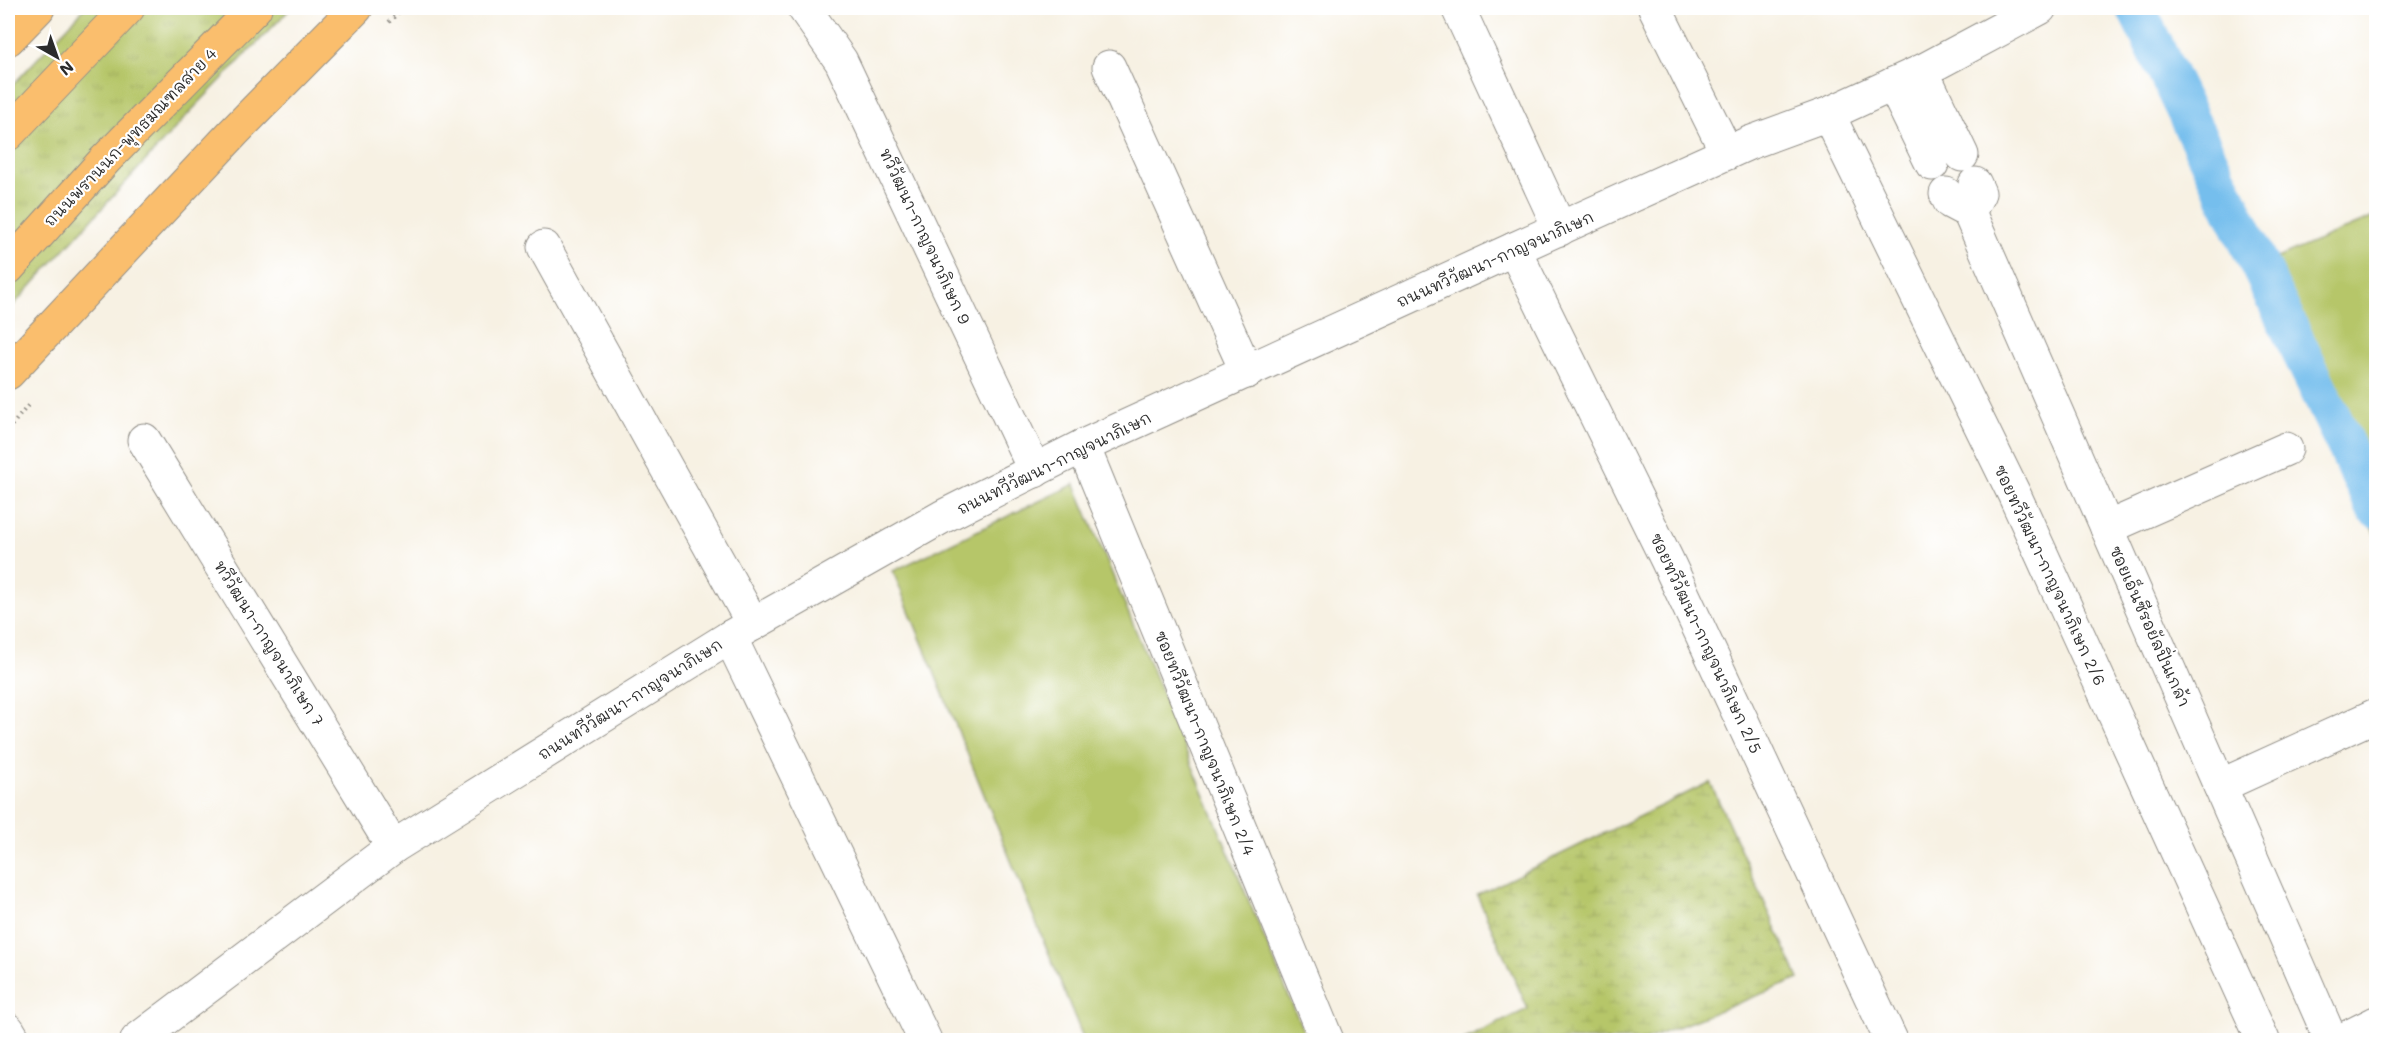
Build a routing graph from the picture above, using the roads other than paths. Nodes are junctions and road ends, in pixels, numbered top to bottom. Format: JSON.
{"nodes":[{"id":1,"x":38,"y":8,"type":"edge"},
{"id":2,"x":128,"y":8,"type":"edge"},
{"id":3,"x":255,"y":8,"type":"edge"},
{"id":4,"x":356,"y":8,"type":"edge"},
{"id":5,"x":804,"y":8,"type":"edge"},
{"id":6,"x":1458,"y":8,"type":"edge"},
{"id":7,"x":1655,"y":8,"type":"edge"},
{"id":8,"x":2040,"y":8,"type":"edge"},
{"id":9,"x":8,"y":39,"type":"edge"},
{"id":10,"x":1109,"y":67,"type":"dead end"},
{"id":11,"x":1907,"y":78,"type":"junction"},
{"id":12,"x":1828,"y":114,"type":"junction"},
{"id":13,"x":8,"y":134,"type":"edge"},
{"id":14,"x":1727,"y":153,"type":"junction"},
{"id":15,"x":1560,"y":229,"type":"junction"},
{"id":16,"x":544,"y":247,"type":"dead end"},
{"id":17,"x":1514,"y":249,"type":"junction"},
{"id":18,"x":8,"y":267,"type":"edge"},
{"id":19,"x":12,"y":370,"type":"edge"},
{"id":20,"x":1247,"y":372,"type":"junction"},
{"id":21,"x":144,"y":440,"type":"dead end"},
{"id":22,"x":1083,"y":446,"type":"junction"},
{"id":23,"x":2286,"y":449,"type":"dead end"},
{"id":24,"x":1035,"y":471,"type":"junction"},
{"id":25,"x":2107,"y":528,"type":"junction"},
{"id":26,"x":741,"y":630,"type":"junction"},
{"id":27,"x":2376,"y":715,"type":"edge"},
{"id":28,"x":2220,"y":786,"type":"junction"},
{"id":29,"x":393,"y":847,"type":"junction"},
{"id":30,"x":2376,"y":1023,"type":"edge"},
{"id":31,"x":8,"y":1030,"type":"edge"},
{"id":32,"x":14,"y":1041,"type":"edge"},
{"id":33,"x":137,"y":1041,"type":"edge"},
{"id":34,"x":925,"y":1041,"type":"edge"},
{"id":35,"x":1327,"y":1041,"type":"edge"},
{"id":36,"x":1890,"y":1041,"type":"edge"},
{"id":37,"x":2263,"y":1041,"type":"edge"},
{"id":38,"x":2331,"y":1041,"type":"edge"},
{"id":39,"x":2342,"y":1041,"type":"edge"}],
"edges":[{"from":1,"to":9,"type":"main road"},
{"from":2,"to":13,"type":"main road"},
{"from":3,"to":18,"type":"main road","name":"ถนนพรานนก-พุทธมณฑลสาย 4"},
{"from":4,"to":19,"type":"main road"},
{"from":5,"to":24,"type":"street","name":"ทวีวัฒนา-กาญจนาภิเษก 9"},
{"from":6,"to":15,"type":"street"},
{"from":7,"to":14,"type":"street"},
{"from":8,"to":11,"type":"street","name":"ถนนทวีวัฒนา-กาญจนาภิเษก"},
{"from":10,"to":20,"type":"street"},
{"from":11,"to":12,"type":"street","name":"ถนนทวีวัฒนา-กาญจนาภิเษก"},
{"from":11,"to":25,"type":"street","name":"ซอยเอ็นซีรอยัลปิ่นเกล้า"},
{"from":12,"to":14,"type":"street","name":"ถนนทวีวัฒนา-กาญจนาภิเษก"},
{"from":12,"to":37,"type":"street","name":"ซอยทวีวัฒนา-กาญจนาภิเษก 2/6"},
{"from":14,"to":15,"type":"street","name":"ถนนทวีวัฒนา-กาญจนาภิเษก"},
{"from":15,"to":17,"type":"street","name":"ถนนทวีวัฒนา-กาญจนาภิเษก"},
{"from":16,"to":26,"type":"street"},
{"from":17,"to":20,"type":"street","name":"ถนนทวีวัฒนา-กาญจนาภิเษก"},
{"from":17,"to":36,"type":"street","name":"ซอยทวีวัฒนา-กาญจนาภิเษก 2/5"},
{"from":20,"to":22,"type":"street","name":"ถนนทวีวัฒนา-กาญจนาภิเษก"},
{"from":21,"to":29,"type":"street","name":"ทวีวัฒนา-กาญจนาภิเษก 7"},
{"from":22,"to":24,"type":"street","name":"ถนนทวีวัฒนา-กาญจนาภิเษก"},
{"from":22,"to":35,"type":"street","name":"ซอยทวีวัฒนา-กาญจนาภิเษก 2/4"},
{"from":23,"to":25,"type":"street"},
{"from":24,"to":26,"type":"street","name":"ถนนทวีวัฒนา-กาญจนาภิเษก"},
{"from":25,"to":28,"type":"street","name":"ซอยเอ็นซีรอยัลปิ่นเกล้า"},
{"from":26,"to":29,"type":"street","name":"ถนนทวีวัฒนา-กาญจนาภิเษก"},
{"from":26,"to":34,"type":"street"},
{"from":27,"to":28,"type":"street"},
{"from":28,"to":38,"type":"street","name":"ซอยเอ็นซีรอยัลปิ่นเกล้า"},
{"from":29,"to":33,"type":"street","name":"ถนนทวีวัฒนา-กาญจนาภิเษก"},
{"from":30,"to":39,"type":"street"},
{"from":31,"to":32,"type":"street"}]}
